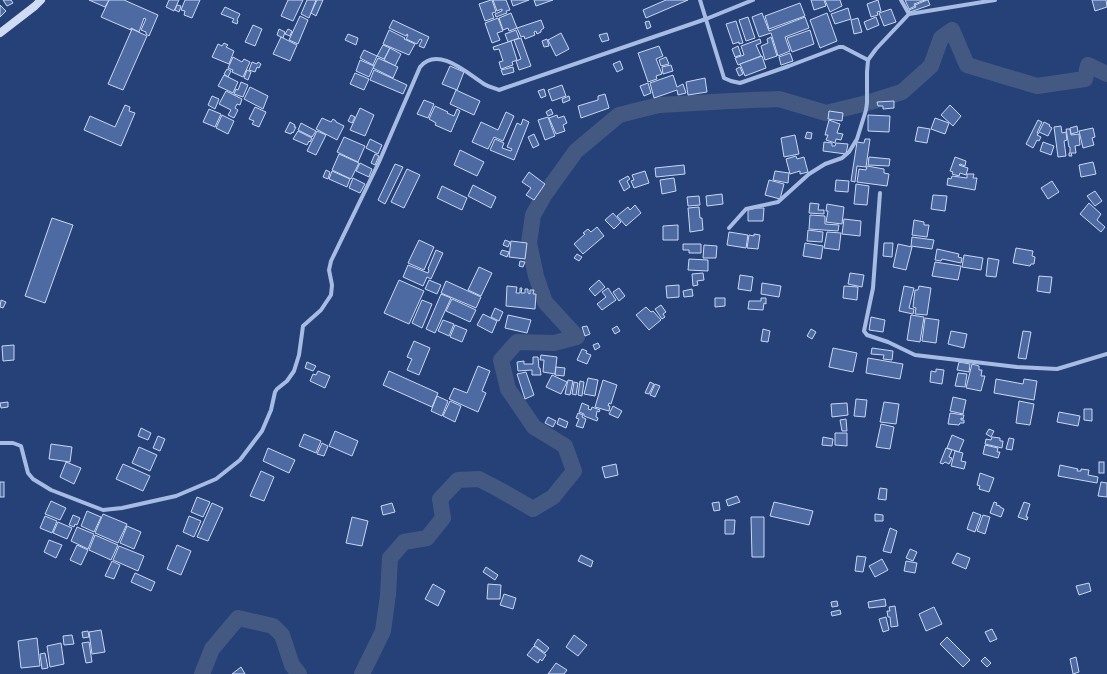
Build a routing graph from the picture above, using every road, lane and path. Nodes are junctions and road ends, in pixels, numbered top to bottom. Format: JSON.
{"nodes":[{"id":1,"x":700,"y":0,"type":"edge"},
{"id":2,"x":753,"y":0,"type":"edge"},
{"id":3,"x":901,"y":0,"type":"edge"},
{"id":4,"x":995,"y":0,"type":"edge"},
{"id":5,"x":38,"y":1,"type":"edge"},
{"id":6,"x":909,"y":14,"type":"junction"},
{"id":7,"x":706,"y":19,"type":"junction"},
{"id":8,"x":0,"y":33,"type":"edge"},
{"id":9,"x":868,"y":60,"type":"junction"},
{"id":10,"x":880,"y":193,"type":"dead end"},
{"id":11,"x":729,"y":228,"type":"dead end"},
{"id":12,"x":1107,"y":354,"type":"edge"},
{"id":13,"x":0,"y":443,"type":"edge"}],
"edges":[{"from":1,"to":7,"type":"street"},
{"from":2,"to":7,"type":"street"},
{"from":3,"to":6,"type":"street"},
{"from":4,"to":6,"type":"street"},
{"from":5,"to":8,"type":"main road"},
{"from":6,"to":9,"type":"street"},
{"from":7,"to":9,"type":"street"},
{"from":7,"to":13,"type":"street"},
{"from":9,"to":11,"type":"street"},
{"from":10,"to":12,"type":"street"}]}
